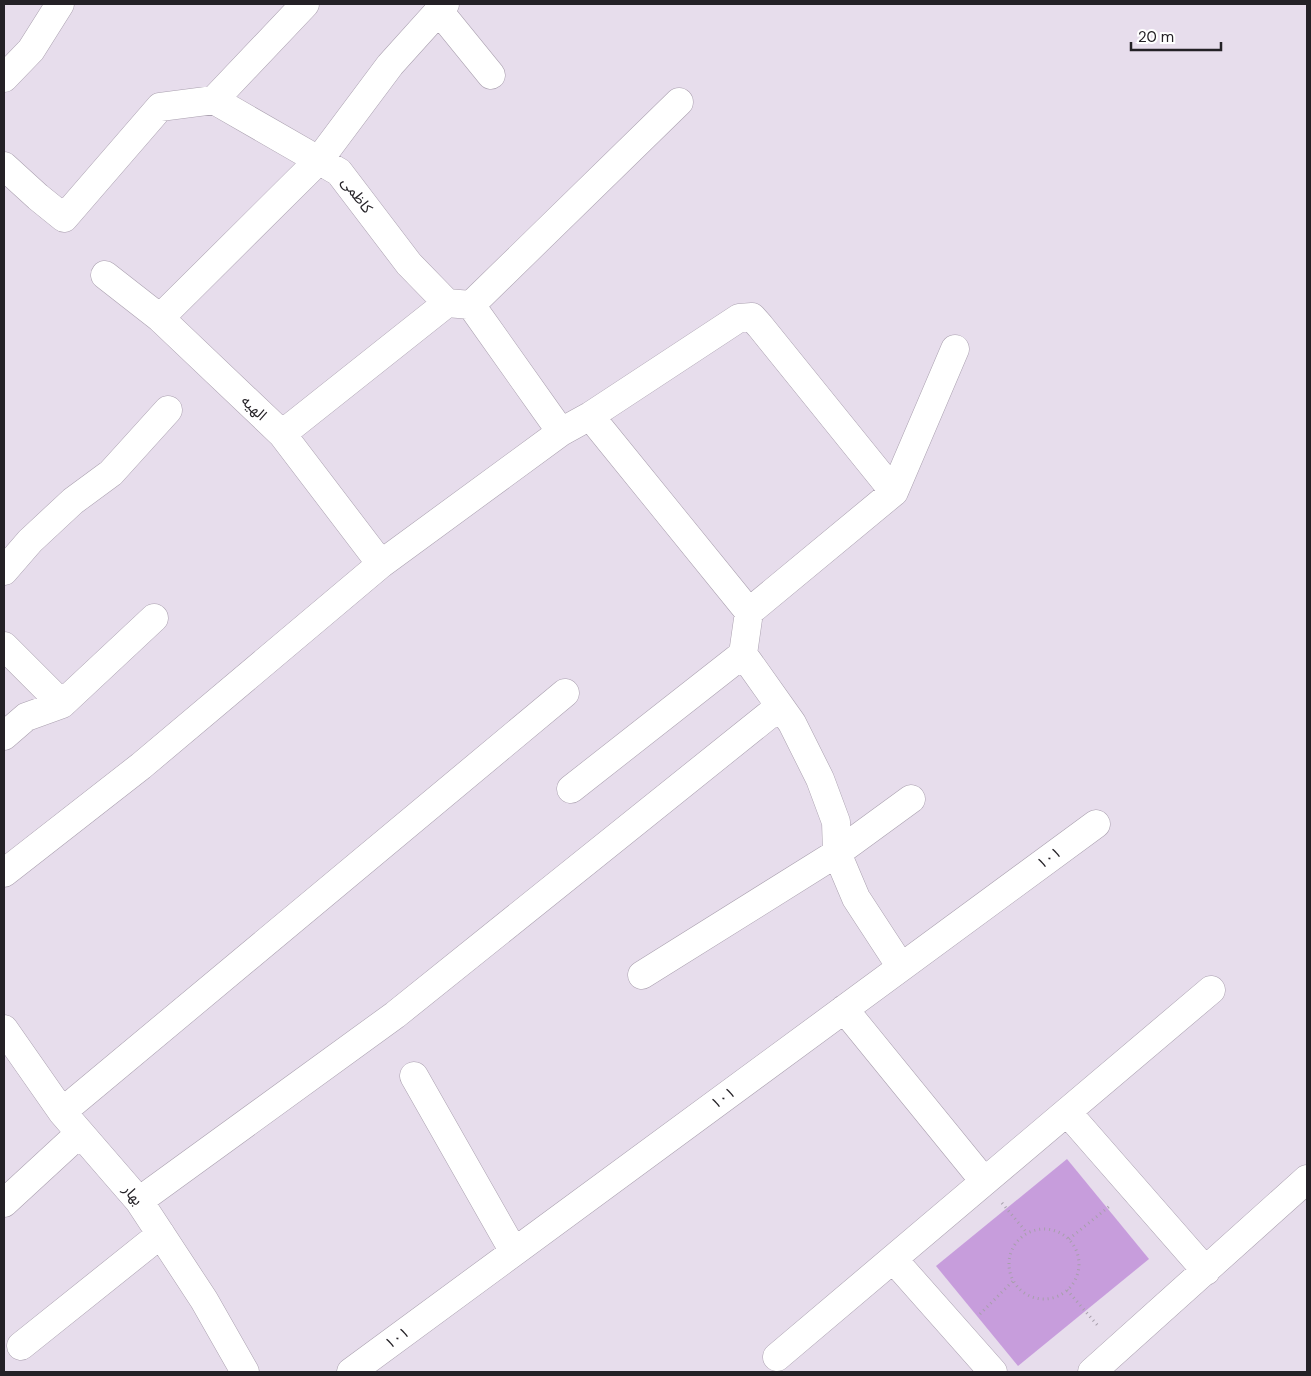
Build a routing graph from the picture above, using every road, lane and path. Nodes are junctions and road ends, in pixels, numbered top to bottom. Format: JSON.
{"nodes":[{"id":1,"x":60,"y":4,"type":"edge"},
{"id":2,"x":305,"y":4,"type":"edge"},
{"id":3,"x":442,"y":7,"type":"edge"},
{"id":4,"x":491,"y":75,"type":"dead end"},
{"id":5,"x":4,"y":78,"type":"edge"},
{"id":6,"x":214,"y":100,"type":"junction"},
{"id":7,"x":679,"y":102,"type":"dead end"},
{"id":8,"x":319,"y":160,"type":"junction"},
{"id":9,"x":4,"y":166,"type":"edge"},
{"id":10,"x":105,"y":275,"type":"dead end"},
{"id":11,"x":459,"y":304,"type":"junction"},
{"id":12,"x":160,"y":318,"type":"junction"},
{"id":13,"x":955,"y":349,"type":"dead end"},
{"id":14,"x":168,"y":410,"type":"dead end"},
{"id":15,"x":590,"y":416,"type":"junction"},
{"id":16,"x":561,"y":432,"type":"junction"},
{"id":17,"x":282,"y":434,"type":"junction"},
{"id":18,"x":894,"y":492,"type":"junction"},
{"id":19,"x":380,"y":564,"type":"junction"},
{"id":20,"x":4,"y":571,"type":"edge"},
{"id":21,"x":749,"y":612,"type":"junction"},
{"id":22,"x":154,"y":618,"type":"dead end"},
{"id":23,"x":4,"y":646,"type":"edge"},
{"id":24,"x":743,"y":654,"type":"junction"},
{"id":25,"x":565,"y":693,"type":"dead end"},
{"id":26,"x":62,"y":704,"type":"junction"},
{"id":27,"x":780,"y":706,"type":"junction"},
{"id":28,"x":4,"y":736,"type":"edge"},
{"id":29,"x":571,"y":789,"type":"dead end"},
{"id":30,"x":911,"y":799,"type":"dead end"},
{"id":31,"x":1096,"y":824,"type":"dead end"},
{"id":32,"x":838,"y":853,"type":"junction"},
{"id":33,"x":4,"y":873,"type":"edge"},
{"id":34,"x":901,"y":967,"type":"junction"},
{"id":35,"x":642,"y":975,"type":"dead end"},
{"id":36,"x":1211,"y":990,"type":"dead end"},
{"id":37,"x":844,"y":1009,"type":"junction"},
{"id":38,"x":8,"y":1043,"type":"edge"},
{"id":39,"x":414,"y":1076,"type":"dead end"},
{"id":40,"x":62,"y":1112,"type":"junction"},
{"id":41,"x":1067,"y":1112,"type":"junction"},
{"id":42,"x":80,"y":1133,"type":"junction"},
{"id":43,"x":1307,"y":1179,"type":"edge"},
{"id":44,"x":984,"y":1181,"type":"junction"},
{"id":45,"x":1133,"y":1187,"type":"junction"},
{"id":46,"x":139,"y":1201,"type":"junction"},
{"id":47,"x":4,"y":1203,"type":"edge"},
{"id":48,"x":1027,"y":1233,"type":"junction"},
{"id":49,"x":161,"y":1234,"type":"junction"},
{"id":50,"x":1069,"y":1239,"type":"junction"},
{"id":51,"x":514,"y":1252,"type":"junction"},
{"id":52,"x":893,"y":1259,"type":"junction"},
{"id":53,"x":1206,"y":1271,"type":"junction"},
{"id":54,"x":1013,"y":1281,"type":"junction"},
{"id":55,"x":1067,"y":1290,"type":"junction"},
{"id":56,"x":959,"y":1334,"type":"junction"},
{"id":57,"x":21,"y":1346,"type":"dead end"},
{"id":58,"x":1117,"y":1349,"type":"junction"},
{"id":59,"x":777,"y":1357,"type":"dead end"},
{"id":60,"x":245,"y":1372,"type":"edge"},
{"id":61,"x":350,"y":1372,"type":"edge"},
{"id":62,"x":993,"y":1372,"type":"edge"},
{"id":63,"x":1092,"y":1372,"type":"edge"}],
"edges":[{"from":1,"to":5,"type":"street"},
{"from":2,"to":6,"type":"street"},
{"from":3,"to":4,"type":"street"},
{"from":3,"to":8,"type":"street"},
{"from":6,"to":8,"type":"street","name":"کاظمی"},
{"from":6,"to":9,"type":"street"},
{"from":7,"to":11,"type":"street"},
{"from":8,"to":11,"type":"street","name":"کاظمی"},
{"from":8,"to":12,"type":"street"},
{"from":10,"to":12,"type":"street","name":"الهیه"},
{"from":11,"to":16,"type":"street","name":"کاظمی"},
{"from":11,"to":17,"type":"street"},
{"from":12,"to":17,"type":"street","name":"الهیه"},
{"from":13,"to":18,"type":"street"},
{"from":14,"to":20,"type":"street"},
{"from":15,"to":16,"type":"street"},
{"from":15,"to":18,"type":"street"},
{"from":15,"to":21,"type":"street"},
{"from":16,"to":19,"type":"street"},
{"from":17,"to":19,"type":"street","name":"الهیه"},
{"from":18,"to":21,"type":"street"},
{"from":19,"to":33,"type":"street"},
{"from":21,"to":24,"type":"street"},
{"from":22,"to":26,"type":"street"},
{"from":23,"to":26,"type":"street"},
{"from":24,"to":27,"type":"street"},
{"from":24,"to":29,"type":"street"},
{"from":25,"to":40,"type":"street"},
{"from":26,"to":28,"type":"street"},
{"from":27,"to":32,"type":"street"},
{"from":27,"to":46,"type":"street"},
{"from":30,"to":32,"type":"street"},
{"from":31,"to":34,"type":"street","name":"۱۰۱"},
{"from":32,"to":34,"type":"street"},
{"from":32,"to":35,"type":"street"},
{"from":34,"to":37,"type":"street","name":"۱۰۱"},
{"from":36,"to":41,"type":"street"},
{"from":37,"to":44,"type":"street"},
{"from":37,"to":51,"type":"street","name":"۱۰۱"},
{"from":38,"to":40,"type":"street","name":"بهار"},
{"from":39,"to":51,"type":"street"},
{"from":40,"to":42,"type":"street","name":"بهار"},
{"from":41,"to":44,"type":"street"},
{"from":41,"to":45,"type":"street"},
{"from":42,"to":46,"type":"street","name":"بهار"},
{"from":42,"to":47,"type":"street"},
{"from":43,"to":53,"type":"street"},
{"from":44,"to":48,"type":"path"},
{"from":44,"to":52,"type":"street"},
{"from":45,"to":50,"type":"path"},
{"from":45,"to":53,"type":"street"},
{"from":46,"to":49,"type":"street","name":"بهار"},
{"from":48,"to":50,"type":"path"},
{"from":48,"to":54,"type":"path"},
{"from":49,"to":57,"type":"street"},
{"from":49,"to":60,"type":"street","name":"بهار"},
{"from":50,"to":55,"type":"path"},
{"from":51,"to":61,"type":"street","name":"۱۰۱"},
{"from":52,"to":56,"type":"street"},
{"from":52,"to":59,"type":"street"},
{"from":53,"to":58,"type":"street"},
{"from":54,"to":55,"type":"path"},
{"from":54,"to":56,"type":"path"},
{"from":55,"to":58,"type":"path"},
{"from":56,"to":62,"type":"street"},
{"from":58,"to":63,"type":"street"}]}
